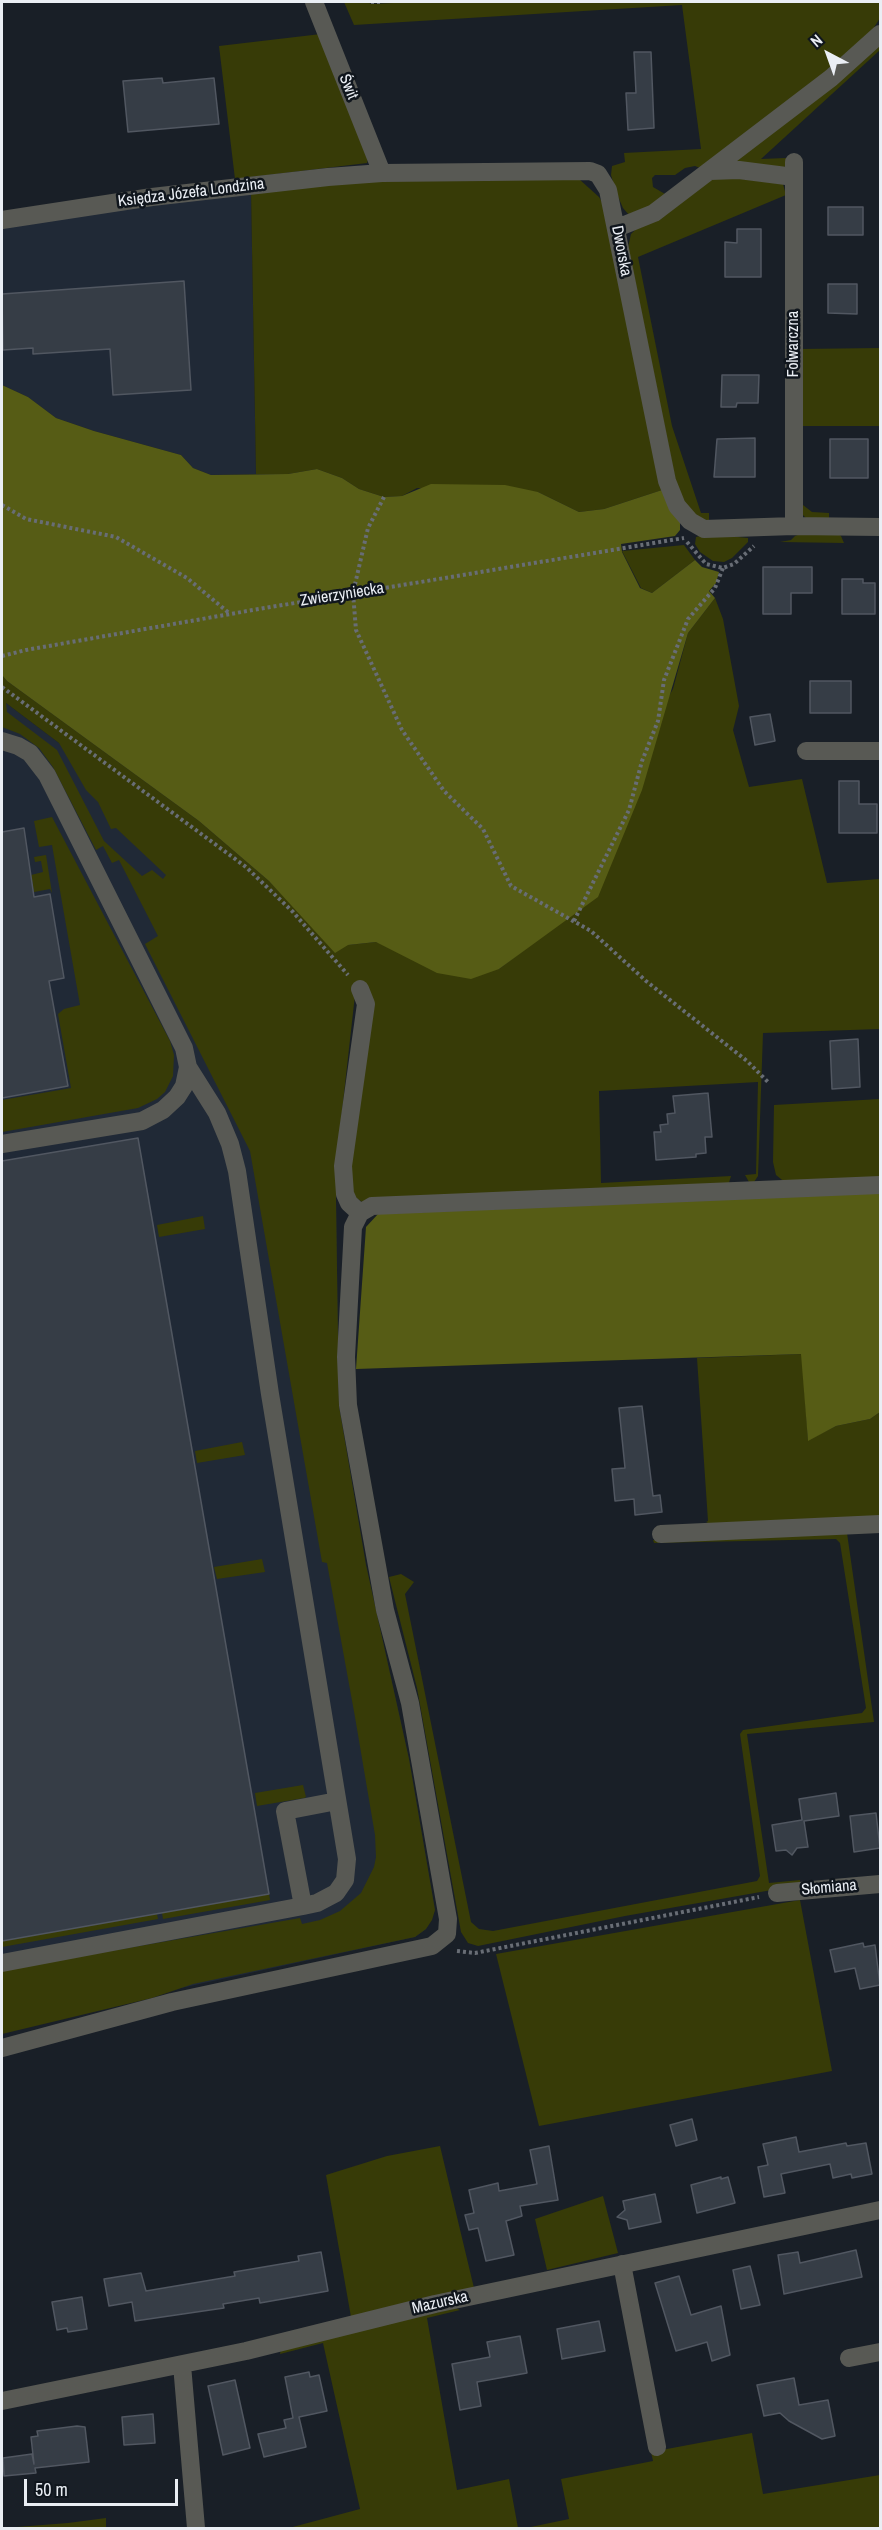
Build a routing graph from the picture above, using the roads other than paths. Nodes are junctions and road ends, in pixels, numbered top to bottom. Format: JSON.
{"nodes":[{"id":1,"x":314,"y":2,"type":"edge"},
{"id":2,"x":880,"y":34,"type":"edge"},
{"id":3,"x":710,"y":171,"type":"junction"},
{"id":4,"x":382,"y":173,"type":"junction"},
{"id":5,"x":2,"y":220,"type":"edge"},
{"id":6,"x":617,"y":228,"type":"junction"},
{"id":7,"x":794,"y":526,"type":"junction"},
{"id":8,"x":880,"y":526,"type":"edge"},
{"id":9,"x":2,"y":741,"type":"edge"},
{"id":10,"x":806,"y":751,"type":"dead end"},
{"id":11,"x":880,"y":751,"type":"edge"},
{"id":12,"x":360,"y":989,"type":"road end"},
{"id":13,"x":188,"y":1068,"type":"junction"},
{"id":14,"x":2,"y":1144,"type":"edge"},
{"id":15,"x":880,"y":1185,"type":"edge"},
{"id":16,"x":360,"y":1213,"type":"junction"},
{"id":17,"x":880,"y":1524,"type":"edge"},
{"id":18,"x":661,"y":1534,"type":"dead end"},
{"id":19,"x":337,"y":1801,"type":"junction"},
{"id":20,"x":880,"y":1884,"type":"edge"},
{"id":21,"x":777,"y":1893,"type":"road end"},
{"id":22,"x":303,"y":1906,"type":"junction"},
{"id":23,"x":2,"y":1963,"type":"edge"},
{"id":24,"x":2,"y":2048,"type":"edge"},
{"id":25,"x":880,"y":2210,"type":"edge"},
{"id":26,"x":622,"y":2264,"type":"junction"},
{"id":27,"x":880,"y":2352,"type":"edge"},
{"id":28,"x":849,"y":2358,"type":"dead end"},
{"id":29,"x":182,"y":2365,"type":"junction"},
{"id":30,"x":2,"y":2401,"type":"edge"},
{"id":31,"x":657,"y":2447,"type":"dead end"},
{"id":32,"x":196,"y":2529,"type":"edge"}],
"edges":[{"from":1,"to":4,"type":"street","name":"Świt"},
{"from":2,"to":3,"type":"street"},
{"from":3,"to":6,"type":"street"},
{"from":3,"to":7,"type":"street","name":"Folwarczna"},
{"from":4,"to":5,"type":"street","name":"Księdza Józefa Londzina"},
{"from":4,"to":6,"type":"street","name":"Dworska"},
{"from":6,"to":7,"type":"street","name":"Dworska"},
{"from":7,"to":8,"type":"street"},
{"from":9,"to":13,"type":"street"},
{"from":10,"to":11,"type":"street"},
{"from":12,"to":16,"type":"street"},
{"from":13,"to":14,"type":"street"},
{"from":13,"to":19,"type":"street"},
{"from":15,"to":16,"type":"street"},
{"from":16,"to":24,"type":"street"},
{"from":17,"to":18,"type":"street"},
{"from":19,"to":22,"type":"street"},
{"from":19,"to":22,"type":"street"},
{"from":20,"to":21,"type":"street","name":"Słomiana"},
{"from":22,"to":23,"type":"street"},
{"from":25,"to":26,"type":"street","name":"Mazurska"},
{"from":26,"to":29,"type":"street","name":"Mazurska"},
{"from":26,"to":31,"type":"street"},
{"from":27,"to":28,"type":"street"},
{"from":29,"to":30,"type":"street","name":"Mazurska"},
{"from":29,"to":32,"type":"street"}]}
